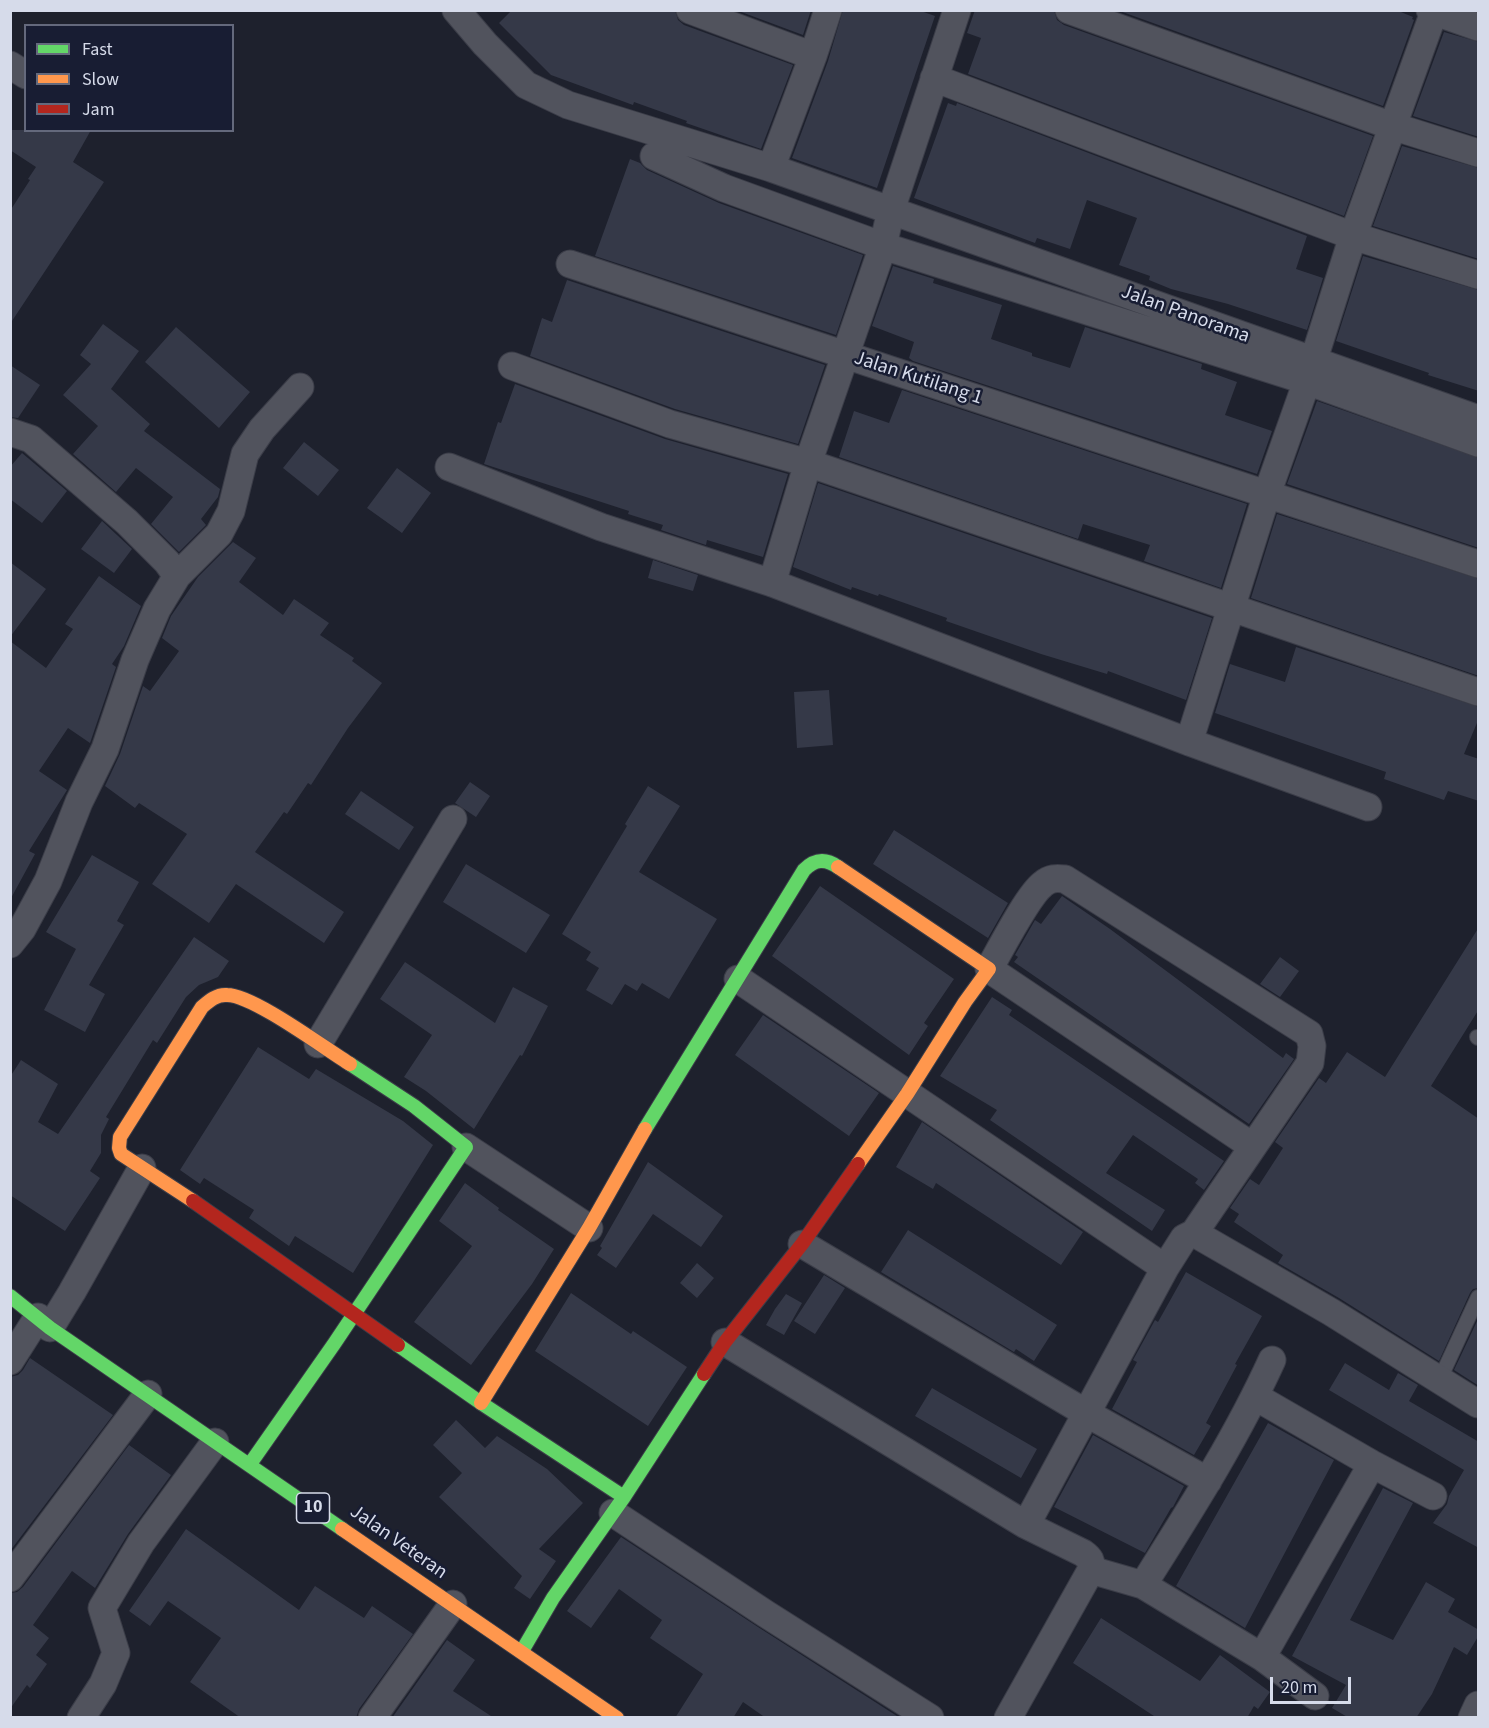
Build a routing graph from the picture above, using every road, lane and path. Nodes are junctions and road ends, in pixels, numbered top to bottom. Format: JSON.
{"nodes":[{"id":1,"x":456,"y":10,"type":"edge"},
{"id":2,"x":690,"y":10,"type":"edge"},
{"id":3,"x":828,"y":10,"type":"edge"},
{"id":4,"x":957,"y":10,"type":"edge"},
{"id":5,"x":1069,"y":10,"type":"edge"},
{"id":6,"x":1432,"y":11,"type":"edge"},
{"id":7,"x":1479,"y":27,"type":"edge"},
{"id":8,"x":813,"y":56,"type":"junction"},
{"id":9,"x":10,"y":65,"type":"edge"},
{"id":10,"x":24,"y":74,"type":"edge"},
{"id":11,"x":934,"y":78,"type":"junction"},
{"id":12,"x":1392,"y":126,"type":"junction"},
{"id":13,"x":1479,"y":153,"type":"edge"},
{"id":14,"x":654,"y":156,"type":"dead end"},
{"id":15,"x":771,"y":168,"type":"junction"},
{"id":16,"x":891,"y":210,"type":"junction"},
{"id":17,"x":1353,"y":236,"type":"junction"},
{"id":18,"x":883,"y":246,"type":"junction"},
{"id":19,"x":570,"y":264,"type":"dead end"},
{"id":20,"x":1479,"y":275,"type":"edge"},
{"id":21,"x":847,"y":356,"type":"junction"},
{"id":22,"x":512,"y":366,"type":"dead end"},
{"id":23,"x":1310,"y":371,"type":"junction"},
{"id":24,"x":300,"y":387,"type":"dead end"},
{"id":25,"x":1479,"y":419,"type":"edge"},
{"id":26,"x":10,"y":432,"type":"edge"},
{"id":27,"x":1479,"y":442,"type":"edge"},
{"id":28,"x":808,"y":463,"type":"junction"},
{"id":29,"x":449,"y":467,"type":"dead end"},
{"id":30,"x":1268,"y":494,"type":"junction"},
{"id":31,"x":1479,"y":564,"type":"edge"},
{"id":32,"x":177,"y":576,"type":"junction"},
{"id":33,"x":772,"y":583,"type":"junction"},
{"id":34,"x":1231,"y":609,"type":"junction"},
{"id":35,"x":1479,"y":692,"type":"edge"},
{"id":36,"x":1189,"y":742,"type":"junction"},
{"id":37,"x":1368,"y":807,"type":"dead end"},
{"id":38,"x":453,"y":819,"type":"dead end"},
{"id":39,"x":10,"y":944,"type":"edge"},
{"id":40,"x":989,"y":969,"type":"junction"},
{"id":41,"x":738,"y":979,"type":"junction"},
{"id":42,"x":318,"y":1044,"type":"junction"},
{"id":43,"x":907,"y":1094,"type":"junction"},
{"id":44,"x":1252,"y":1146,"type":"junction"},
{"id":45,"x":466,"y":1147,"type":"junction"},
{"id":46,"x":142,"y":1168,"type":"junction"},
{"id":47,"x":588,"y":1228,"type":"junction"},
{"id":48,"x":1194,"y":1233,"type":"junction"},
{"id":49,"x":802,"y":1244,"type":"junction"},
{"id":50,"x":1164,"y":1268,"type":"junction"},
{"id":51,"x":10,"y":1296,"type":"edge"},
{"id":52,"x":1479,"y":1297,"type":"edge"},
{"id":53,"x":354,"y":1313,"type":"junction"},
{"id":54,"x":44,"y":1322,"type":"junction"},
{"id":55,"x":725,"y":1342,"type":"junction"},
{"id":56,"x":1272,"y":1360,"type":"dead end"},
{"id":57,"x":10,"y":1361,"type":"edge"},
{"id":58,"x":1440,"y":1379,"type":"junction"},
{"id":59,"x":148,"y":1394,"type":"junction"},
{"id":60,"x":1256,"y":1397,"type":"junction"},
{"id":61,"x":481,"y":1403,"type":"junction"},
{"id":62,"x":1479,"y":1404,"type":"edge"},
{"id":63,"x":1086,"y":1413,"type":"junction"},
{"id":64,"x":214,"y":1442,"type":"junction"},
{"id":65,"x":250,"y":1464,"type":"junction"},
{"id":66,"x":1372,"y":1464,"type":"junction"},
{"id":67,"x":1208,"y":1481,"type":"junction"},
{"id":68,"x":1433,"y":1496,"type":"dead end"},
{"id":69,"x":619,"y":1505,"type":"junction"},
{"id":70,"x":1026,"y":1526,"type":"junction"},
{"id":71,"x":1091,"y":1570,"type":"junction"},
{"id":72,"x":10,"y":1578,"type":"edge"},
{"id":73,"x":1143,"y":1585,"type":"junction"},
{"id":74,"x":453,"y":1604,"type":"junction"},
{"id":75,"x":522,"y":1651,"type":"junction"},
{"id":76,"x":1262,"y":1657,"type":"junction"},
{"id":77,"x":1315,"y":1696,"type":"dead end"},
{"id":78,"x":1479,"y":1705,"type":"edge"},
{"id":79,"x":81,"y":1718,"type":"edge"},
{"id":80,"x":372,"y":1718,"type":"edge"},
{"id":81,"x":617,"y":1718,"type":"edge"},
{"id":82,"x":930,"y":1718,"type":"edge"},
{"id":83,"x":1008,"y":1718,"type":"edge"},
{"id":84,"x":1472,"y":1718,"type":"edge"}],
"edges":[{"from":1,"to":15,"type":"street","name":"Jalan Panorama"},
{"from":2,"to":8,"type":"street"},
{"from":3,"to":8,"type":"street"},
{"from":4,"to":11,"type":"street"},
{"from":5,"to":12,"type":"street"},
{"from":6,"to":7,"type":"street"},
{"from":6,"to":12,"type":"street"},
{"from":8,"to":15,"type":"street"},
{"from":9,"to":10,"type":"street"},
{"from":11,"to":16,"type":"street"},
{"from":11,"to":17,"type":"street"},
{"from":12,"to":13,"type":"street"},
{"from":12,"to":17,"type":"street"},
{"from":14,"to":18,"type":"street"},
{"from":15,"to":16,"type":"street","name":"Jalan Panorama"},
{"from":16,"to":18,"type":"street"},
{"from":16,"to":23,"type":"street","name":"Jalan Panorama"},
{"from":17,"to":20,"type":"street"},
{"from":17,"to":23,"type":"street"},
{"from":18,"to":21,"type":"street"},
{"from":18,"to":23,"type":"street"},
{"from":19,"to":21,"type":"street","name":"Jalan Kutilang 1"},
{"from":21,"to":28,"type":"street"},
{"from":21,"to":30,"type":"street","name":"Jalan Kutilang 1"},
{"from":22,"to":28,"type":"street"},
{"from":23,"to":25,"type":"street","name":"Jalan Panorama"},
{"from":23,"to":27,"type":"street"},
{"from":23,"to":30,"type":"street"},
{"from":24,"to":32,"type":"street"},
{"from":26,"to":32,"type":"street"},
{"from":28,"to":33,"type":"street"},
{"from":28,"to":34,"type":"street"},
{"from":29,"to":33,"type":"street"},
{"from":30,"to":31,"type":"street","name":"Jalan Kutilang 1"},
{"from":30,"to":34,"type":"street"},
{"from":32,"to":39,"type":"street"},
{"from":33,"to":36,"type":"street"},
{"from":34,"to":35,"type":"street"},
{"from":34,"to":36,"type":"street"},
{"from":36,"to":37,"type":"street"},
{"from":38,"to":42,"type":"street"},
{"from":40,"to":41,"type":"main road"},
{"from":40,"to":43,"type":"main road"},
{"from":40,"to":44,"type":"street"},
{"from":40,"to":44,"type":"street"},
{"from":41,"to":43,"type":"street"},
{"from":41,"to":47,"type":"main road"},
{"from":42,"to":45,"type":"main road"},
{"from":42,"to":46,"type":"main road"},
{"from":43,"to":49,"type":"main road"},
{"from":43,"to":50,"type":"street"},
{"from":44,"to":48,"type":"street"},
{"from":45,"to":47,"type":"street"},
{"from":45,"to":53,"type":"main road"},
{"from":46,"to":53,"type":"main road"},
{"from":46,"to":54,"type":"street"},
{"from":47,"to":61,"type":"main road"},
{"from":48,"to":50,"type":"street"},
{"from":48,"to":58,"type":"street"},
{"from":49,"to":55,"type":"main road"},
{"from":49,"to":63,"type":"street"},
{"from":50,"to":63,"type":"street"},
{"from":51,"to":54,"type":"main road","name":"Jalan Veteran","number":"10"},
{"from":52,"to":58,"type":"lane"},
{"from":53,"to":61,"type":"main road"},
{"from":53,"to":65,"type":"main road"},
{"from":54,"to":57,"type":"street"},
{"from":54,"to":59,"type":"main road","name":"Jalan Veteran","number":"10"},
{"from":55,"to":69,"type":"main road"},
{"from":55,"to":70,"type":"street"},
{"from":56,"to":60,"type":"street"},
{"from":58,"to":62,"type":"street"},
{"from":59,"to":64,"type":"main road","name":"Jalan Veteran","number":"10"},
{"from":59,"to":72,"type":"street"},
{"from":60,"to":66,"type":"street"},
{"from":60,"to":67,"type":"street"},
{"from":61,"to":69,"type":"main road"},
{"from":63,"to":67,"type":"street"},
{"from":63,"to":70,"type":"street"},
{"from":64,"to":65,"type":"main road","name":"Jalan Veteran","number":"10"},
{"from":64,"to":79,"type":"street"},
{"from":65,"to":74,"type":"main road","name":"Jalan Veteran","number":"10"},
{"from":66,"to":68,"type":"street"},
{"from":66,"to":76,"type":"street"},
{"from":67,"to":73,"type":"street"},
{"from":69,"to":75,"type":"main road"},
{"from":69,"to":82,"type":"street"},
{"from":70,"to":71,"type":"street"},
{"from":71,"to":73,"type":"street"},
{"from":71,"to":83,"type":"street"},
{"from":73,"to":76,"type":"street"},
{"from":74,"to":75,"type":"main road","name":"Jalan Veteran","number":"10"},
{"from":74,"to":80,"type":"street"},
{"from":75,"to":81,"type":"main road","name":"Jalan Veteran","number":"10"},
{"from":76,"to":77,"type":"street"},
{"from":78,"to":84,"type":"street"}]}
